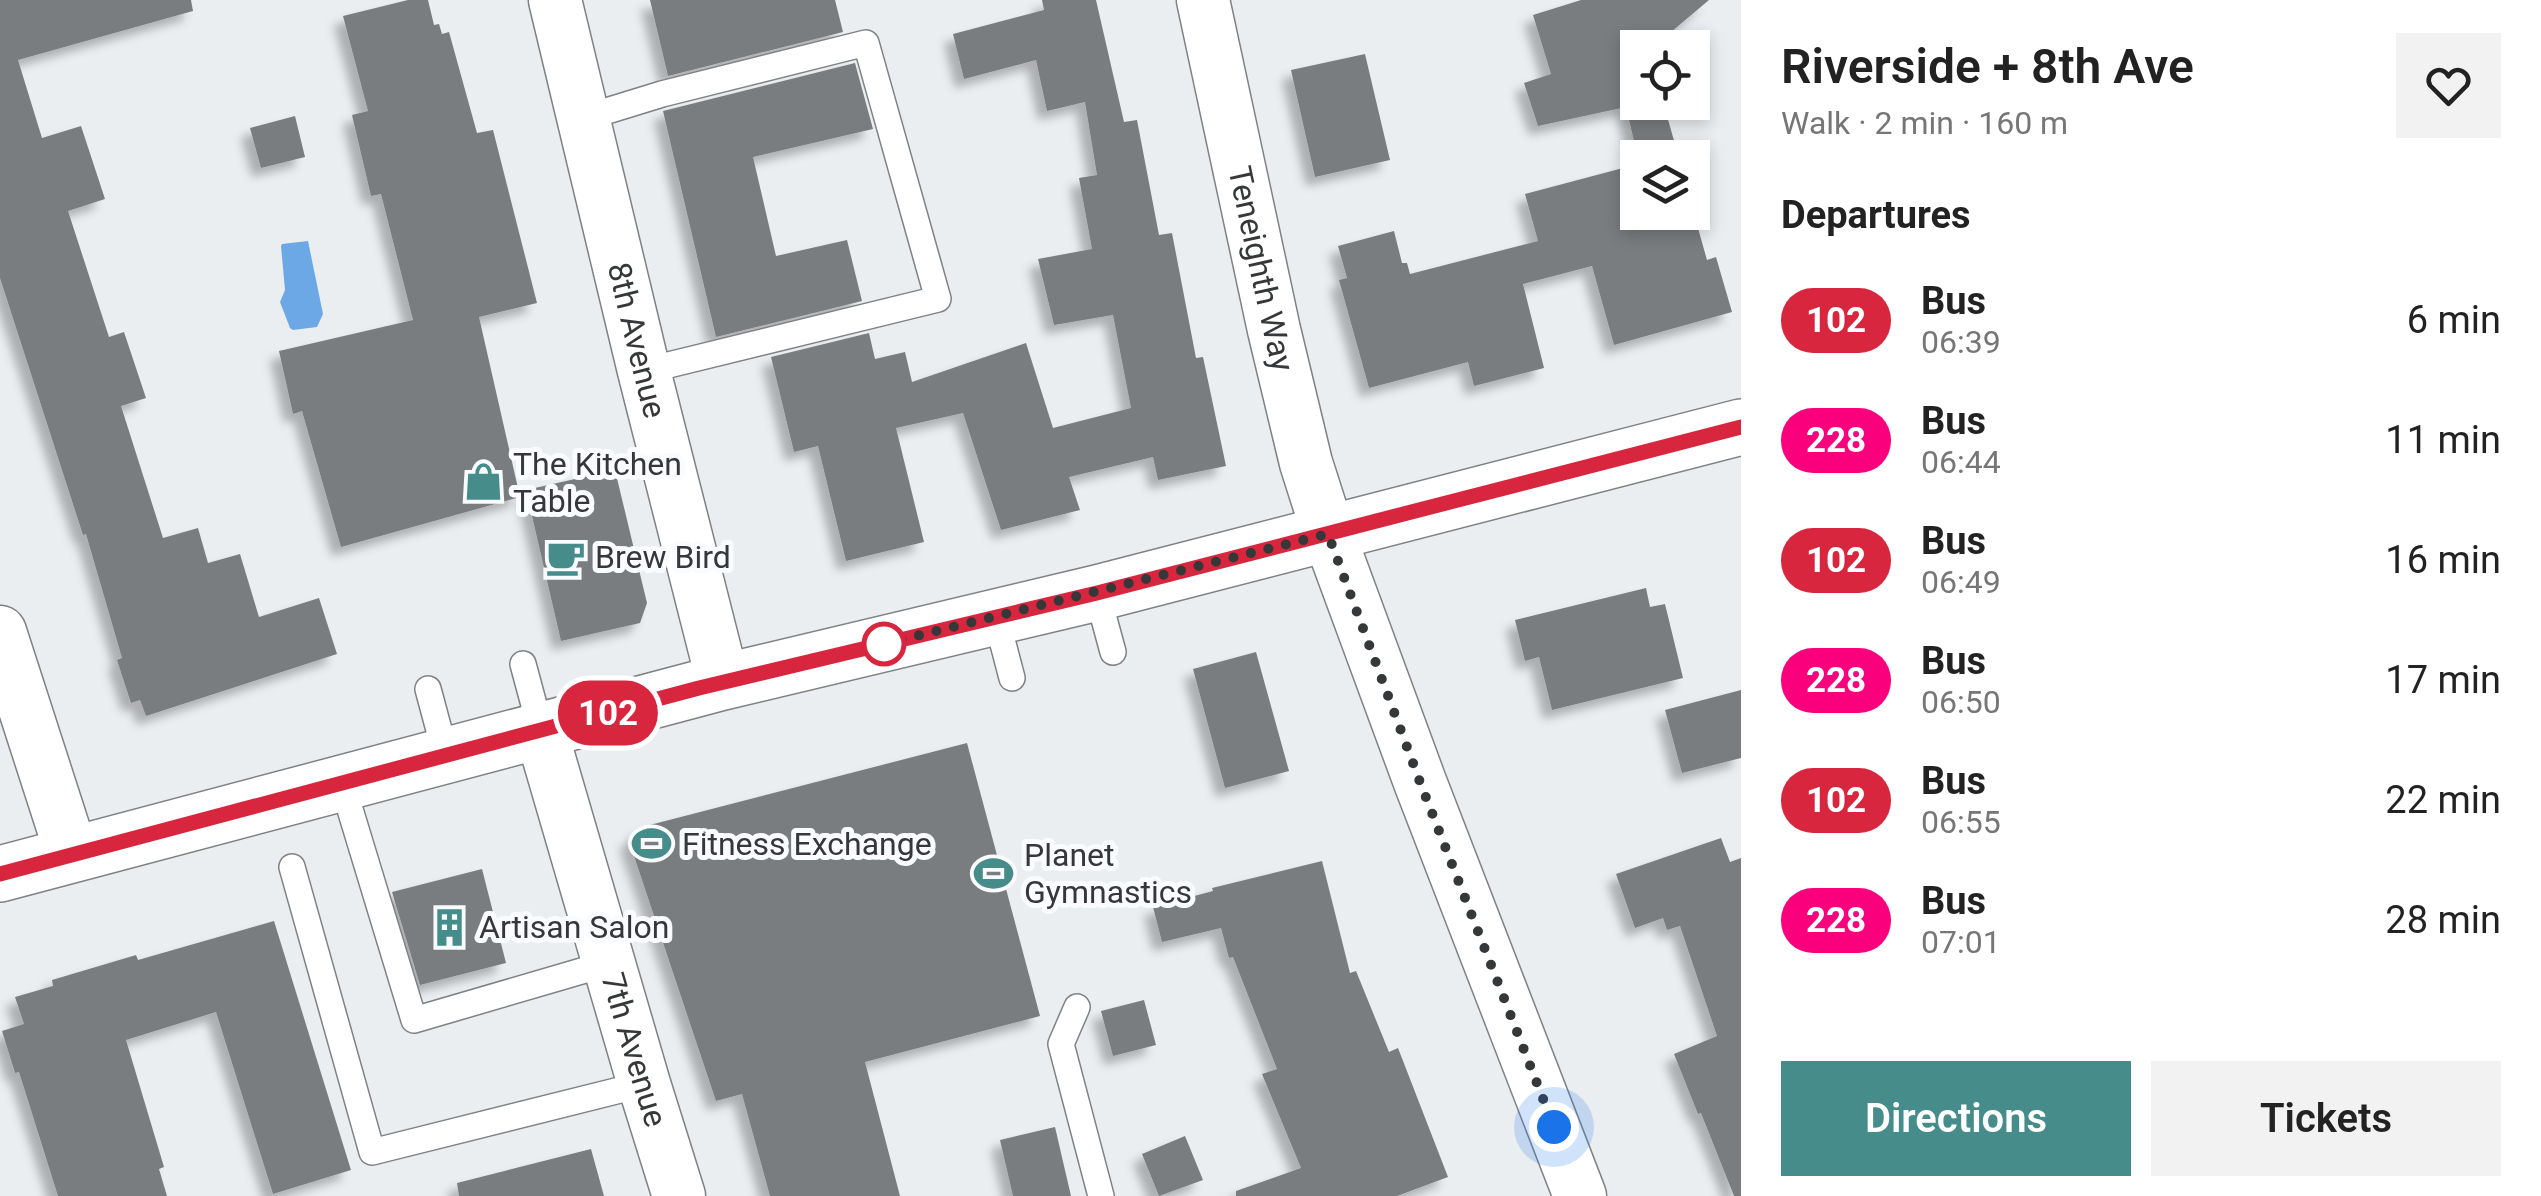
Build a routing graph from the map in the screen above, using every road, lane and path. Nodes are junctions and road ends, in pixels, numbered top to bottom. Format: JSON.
{"nodes":[{"id":1,"x":555,"y":0,"type":"edge"},
{"id":2,"x":1203,"y":0,"type":"edge"},
{"id":3,"x":584,"y":118,"type":"junction"},
{"id":4,"x":644,"y":371,"type":"junction"},
{"id":5,"x":1741,"y":427,"type":"edge"},
{"id":6,"x":1328,"y":534,"type":"junction"},
{"id":7,"x":1097,"y":593,"type":"junction"},
{"id":8,"x":996,"y":617,"type":"junction"},
{"id":9,"x":0,"y":632,"type":"edge"},
{"id":10,"x":1112,"y":652,"type":"dead end"},
{"id":11,"x":524,"y":664,"type":"dead end"},
{"id":12,"x":1012,"y":678,"type":"dead end"},
{"id":13,"x":723,"y":682,"type":"junction"},
{"id":14,"x":428,"y":689,"type":"dead end"},
{"id":15,"x":541,"y":731,"type":"junction"},
{"id":16,"x":446,"y":756,"type":"junction"},
{"id":17,"x":342,"y":783,"type":"junction"},
{"id":18,"x":72,"y":855,"type":"junction"},
{"id":19,"x":292,"y":867,"type":"dead end"},
{"id":20,"x":0,"y":874,"type":"edge"},
{"id":21,"x":609,"y":964,"type":"junction"},
{"id":22,"x":1077,"y":1007,"type":"dead end"},
{"id":23,"x":644,"y":1084,"type":"junction"},
{"id":24,"x":679,"y":1196,"type":"edge"},
{"id":25,"x":1102,"y":1196,"type":"edge"},
{"id":26,"x":1580,"y":1196,"type":"edge"}],
"edges":[{"from":1,"to":3,"type":"street","name":"8th Avenue"},
{"from":2,"to":6,"type":"street","name":"Teneighth Way"},
{"from":3,"to":4,"type":"street","name":"8th Avenue"},
{"from":3,"to":4,"type":"lane"},
{"from":4,"to":13,"type":"street","name":"8th Avenue"},
{"from":5,"to":6,"type":"main road"},
{"from":6,"to":7,"type":"main road"},
{"from":6,"to":26,"type":"street"},
{"from":7,"to":8,"type":"main road"},
{"from":7,"to":10,"type":"lane"},
{"from":8,"to":12,"type":"lane"},
{"from":8,"to":13,"type":"main road"},
{"from":9,"to":18,"type":"street"},
{"from":11,"to":15,"type":"lane"},
{"from":13,"to":15,"type":"main road"},
{"from":14,"to":16,"type":"lane"},
{"from":15,"to":16,"type":"main road"},
{"from":15,"to":21,"type":"street","name":"7th Avenue"},
{"from":16,"to":17,"type":"main road"},
{"from":17,"to":18,"type":"main road"},
{"from":17,"to":21,"type":"lane"},
{"from":18,"to":20,"type":"main road"},
{"from":19,"to":23,"type":"lane"},
{"from":21,"to":23,"type":"street","name":"7th Avenue"},
{"from":22,"to":25,"type":"lane"},
{"from":23,"to":24,"type":"street","name":"7th Avenue"}]}
